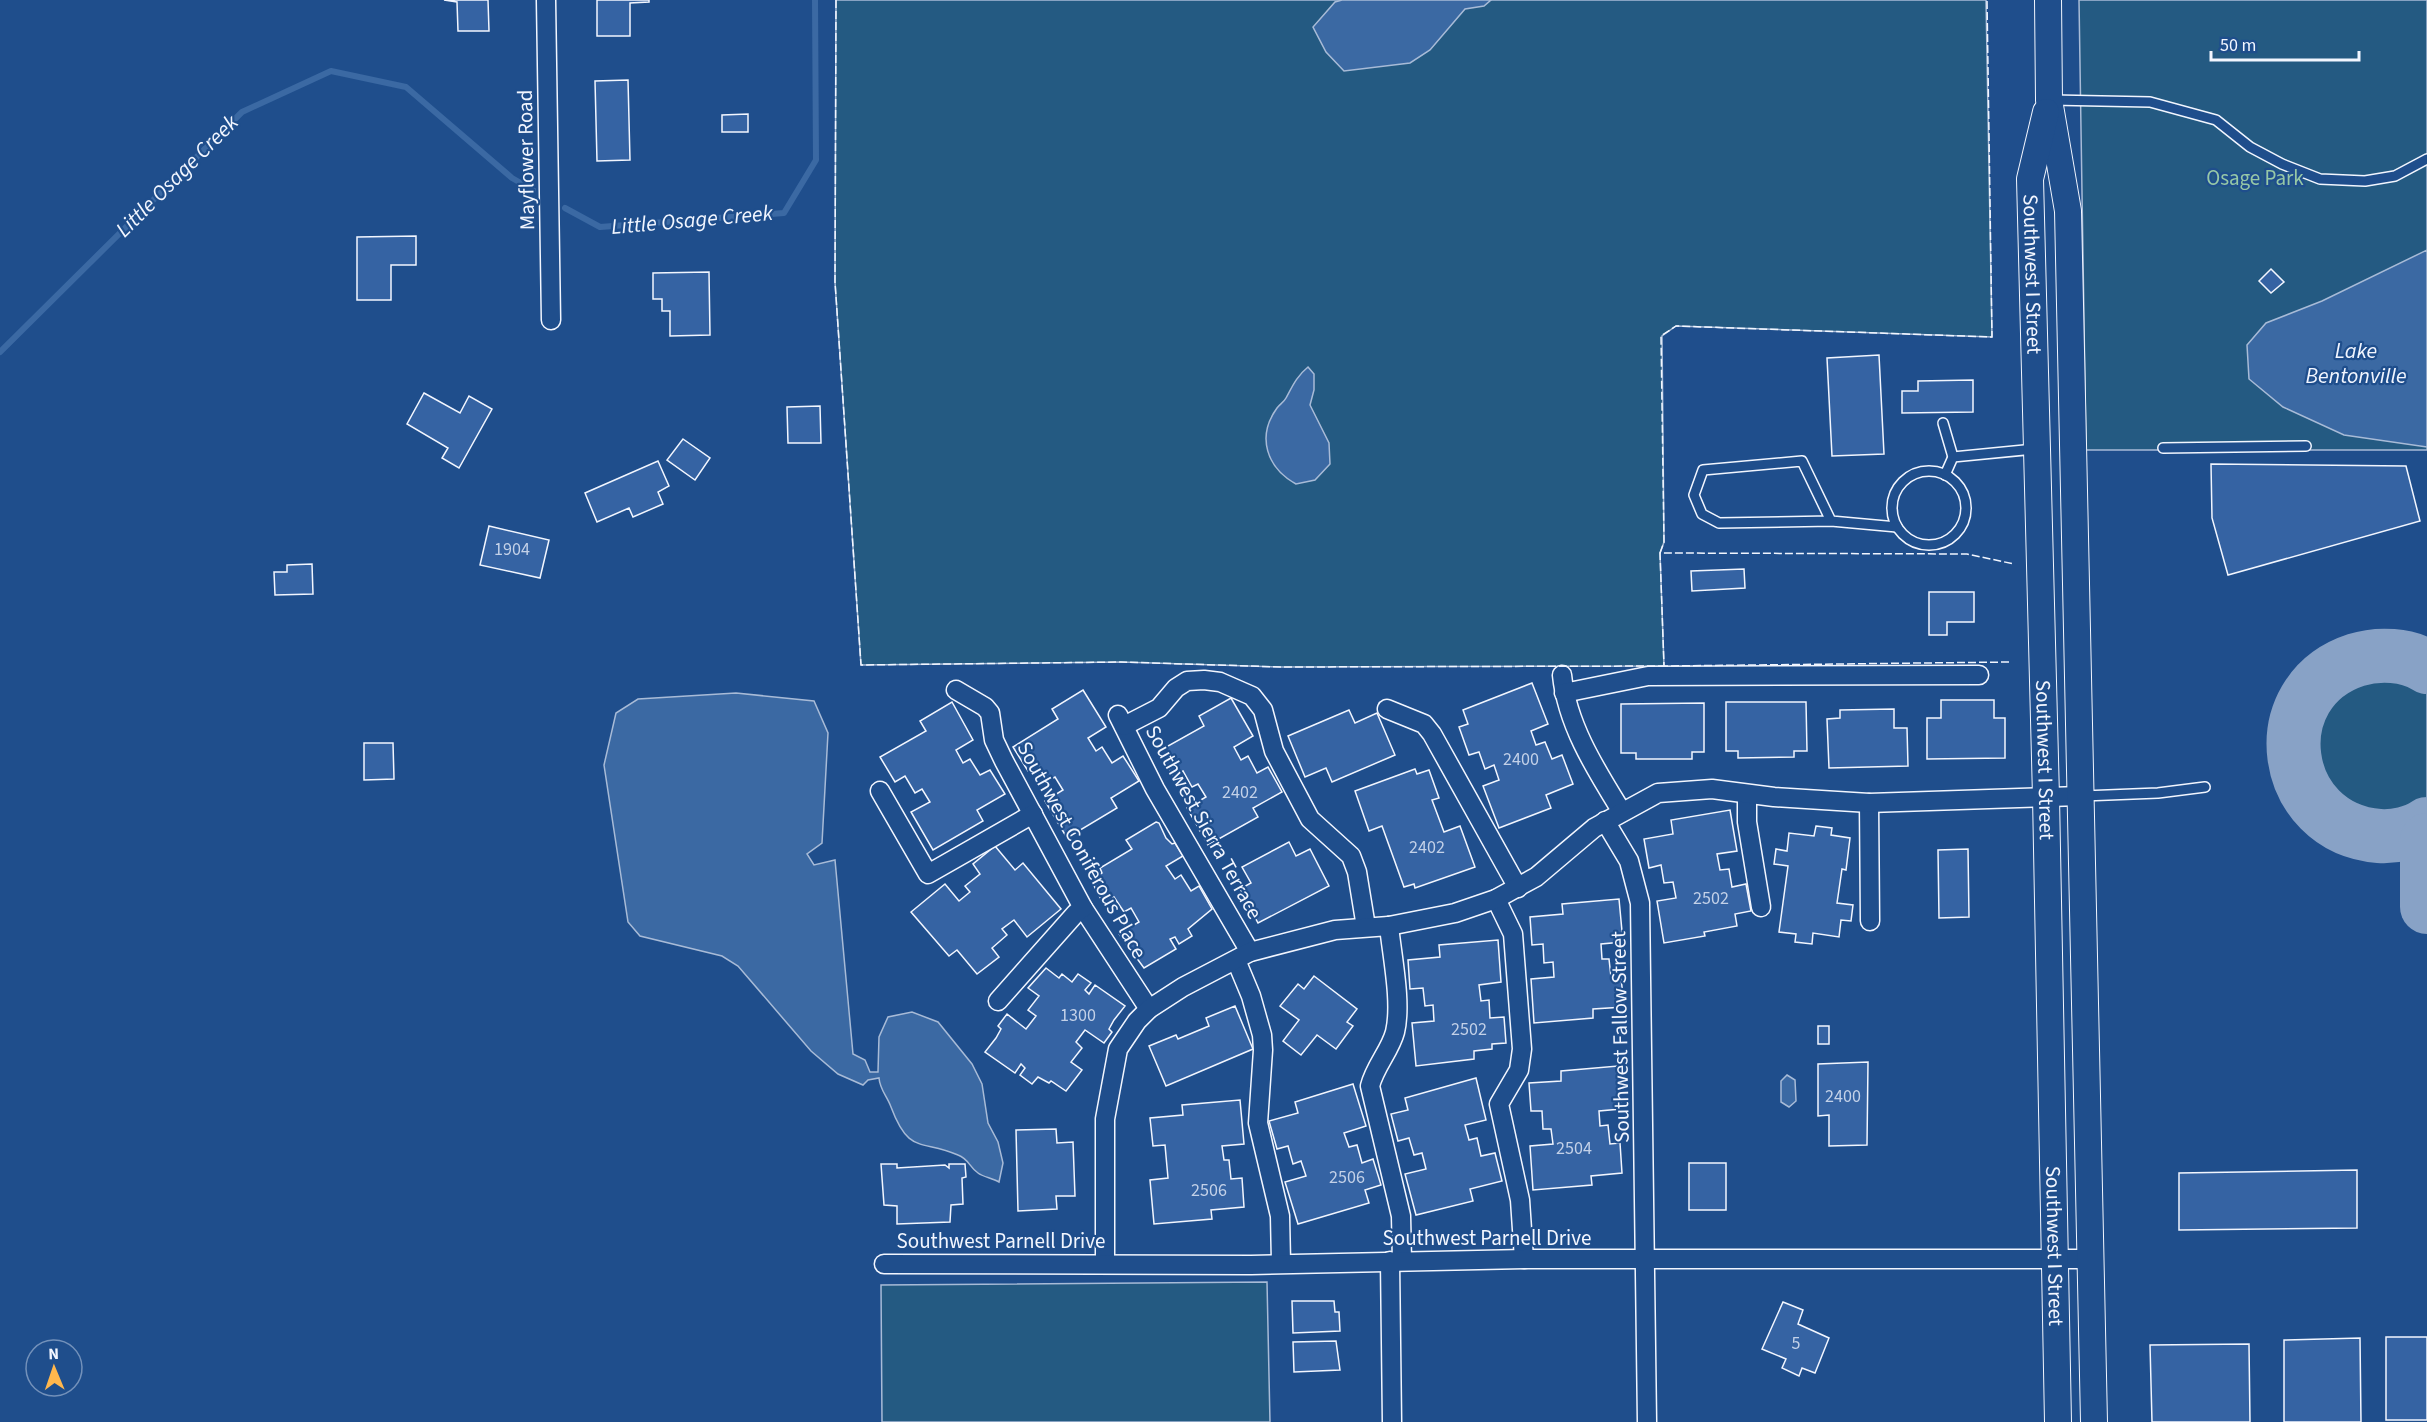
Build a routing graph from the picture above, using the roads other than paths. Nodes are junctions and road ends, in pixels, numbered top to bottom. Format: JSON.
{"nodes":[{"id":1,"x":546,"y":0,"type":"edge"},
{"id":2,"x":2048,"y":0,"type":"edge"},
{"id":3,"x":2049,"y":100,"type":"junction"},
{"id":4,"x":2427,"y":159,"type":"edge"},
{"id":5,"x":551,"y":320,"type":"dead end"},
{"id":6,"x":1943,"y":423,"type":"dead end"},
{"id":7,"x":2306,"y":446,"type":"dead end"},
{"id":8,"x":2163,"y":448,"type":"dead end"},
{"id":9,"x":2037,"y":449,"type":"junction"},
{"id":10,"x":1953,"y":457,"type":"junction"},
{"id":11,"x":1945,"y":475,"type":"junction"},
{"id":12,"x":1831,"y":521,"type":"junction"},
{"id":13,"x":1897,"y":527,"type":"junction"},
{"id":14,"x":1979,"y":675,"type":"dead end"},
{"id":15,"x":956,"y":690,"type":"dead end"},
{"id":16,"x":1387,"y":709,"type":"dead end"},
{"id":17,"x":2205,"y":787,"type":"dead end"},
{"id":18,"x":880,"y":791,"type":"dead end"},
{"id":19,"x":1747,"y":794,"type":"junction"},
{"id":20,"x":2081,"y":796,"type":"junction"},
{"id":21,"x":2046,"y":797,"type":"junction"},
{"id":22,"x":1869,"y":803,"type":"junction"},
{"id":23,"x":1622,"y":812,"type":"junction"},
{"id":24,"x":1033,"y":814,"type":"junction"},
{"id":25,"x":1605,"y":821,"type":"junction"},
{"id":26,"x":1518,"y":888,"type":"junction"},
{"id":27,"x":1496,"y":899,"type":"junction"},
{"id":28,"x":1761,"y":907,"type":"dead end"},
{"id":29,"x":1083,"y":908,"type":"junction"},
{"id":30,"x":1870,"y":921,"type":"dead end"},
{"id":31,"x":1389,"y":926,"type":"junction"},
{"id":32,"x":1365,"y":927,"type":"junction"},
{"id":33,"x":1243,"y":956,"type":"junction"},
{"id":34,"x":998,"y":1001,"type":"dead end"},
{"id":35,"x":1149,"y":1009,"type":"junction"},
{"id":36,"x":2091,"y":1258,"type":"junction"},
{"id":37,"x":1524,"y":1259,"type":"junction"},
{"id":38,"x":2055,"y":1259,"type":"junction"},
{"id":39,"x":1645,"y":1260,"type":"junction"},
{"id":40,"x":1396,"y":1261,"type":"junction"},
{"id":41,"x":1105,"y":1263,"type":"junction"},
{"id":42,"x":1281,"y":1263,"type":"junction"},
{"id":43,"x":884,"y":1264,"type":"dead end"},
{"id":44,"x":1392,"y":1422,"type":"edge"},
{"id":45,"x":1647,"y":1422,"type":"edge"},
{"id":46,"x":2058,"y":1422,"type":"edge"},
{"id":47,"x":2094,"y":1422,"type":"edge"}],
"edges":[{"from":1,"to":5,"type":"street","name":"Mayflower Road"},
{"from":2,"to":3,"type":"main road","name":"Southwest I Street"},
{"from":3,"to":4,"type":"lane"},
{"from":3,"to":9,"type":"main road","name":"Southwest I Street"},
{"from":3,"to":20,"type":"main road","name":"Southwest I Street"},
{"from":6,"to":10,"type":"lane"},
{"from":7,"to":8,"type":"lane"},
{"from":9,"to":10,"type":"lane"},
{"from":9,"to":21,"type":"main road","name":"Southwest I Street"},
{"from":10,"to":11,"type":"lane"},
{"from":11,"to":13,"type":"lane"},
{"from":11,"to":13,"type":"lane"},
{"from":12,"to":12,"type":"lane"},
{"from":12,"to":13,"type":"lane"},
{"from":14,"to":23,"type":"street"},
{"from":15,"to":24,"type":"street","name":"Southwest Coniferous Place"},
{"from":16,"to":26,"type":"street"},
{"from":17,"to":20,"type":"lane"},
{"from":18,"to":24,"type":"street"},
{"from":19,"to":22,"type":"street"},
{"from":19,"to":23,"type":"street"},
{"from":19,"to":28,"type":"street"},
{"from":20,"to":21,"type":"street"},
{"from":20,"to":36,"type":"main road","name":"Southwest I Street"},
{"from":21,"to":22,"type":"street"},
{"from":21,"to":38,"type":"main road","name":"Southwest I Street"},
{"from":22,"to":30,"type":"street"},
{"from":23,"to":25,"type":"street"},
{"from":24,"to":29,"type":"street","name":"Southwest Coniferous Place"},
{"from":25,"to":26,"type":"street"},
{"from":25,"to":39,"type":"street","name":"Southwest Fallow Street"},
{"from":26,"to":27,"type":"street"},
{"from":27,"to":31,"type":"street"},
{"from":27,"to":37,"type":"street"},
{"from":29,"to":34,"type":"street"},
{"from":29,"to":35,"type":"street","name":"Southwest Coniferous Place"},
{"from":31,"to":32,"type":"street"},
{"from":31,"to":40,"type":"street"},
{"from":32,"to":33,"type":"street"},
{"from":32,"to":33,"type":"street","name":"Southwest Sierra Terrace"},
{"from":33,"to":35,"type":"street"},
{"from":33,"to":42,"type":"street","name":"Southwest Sierra Terrace"},
{"from":35,"to":41,"type":"street"},
{"from":36,"to":38,"type":"street","name":"Southwest Parnell Drive"},
{"from":36,"to":47,"type":"main road","name":"Southwest I Street"},
{"from":37,"to":39,"type":"street","name":"Southwest Parnell Drive"},
{"from":37,"to":40,"type":"street","name":"Southwest Parnell Drive"},
{"from":38,"to":39,"type":"street","name":"Southwest Parnell Drive"},
{"from":38,"to":46,"type":"main road","name":"Southwest I Street"},
{"from":39,"to":45,"type":"street","name":"Southwest Fallow Street"},
{"from":40,"to":42,"type":"street","name":"Southwest Parnell Drive"},
{"from":40,"to":44,"type":"street"},
{"from":41,"to":42,"type":"street","name":"Southwest Parnell Drive"},
{"from":41,"to":43,"type":"street","name":"Southwest Parnell Drive"}]}
